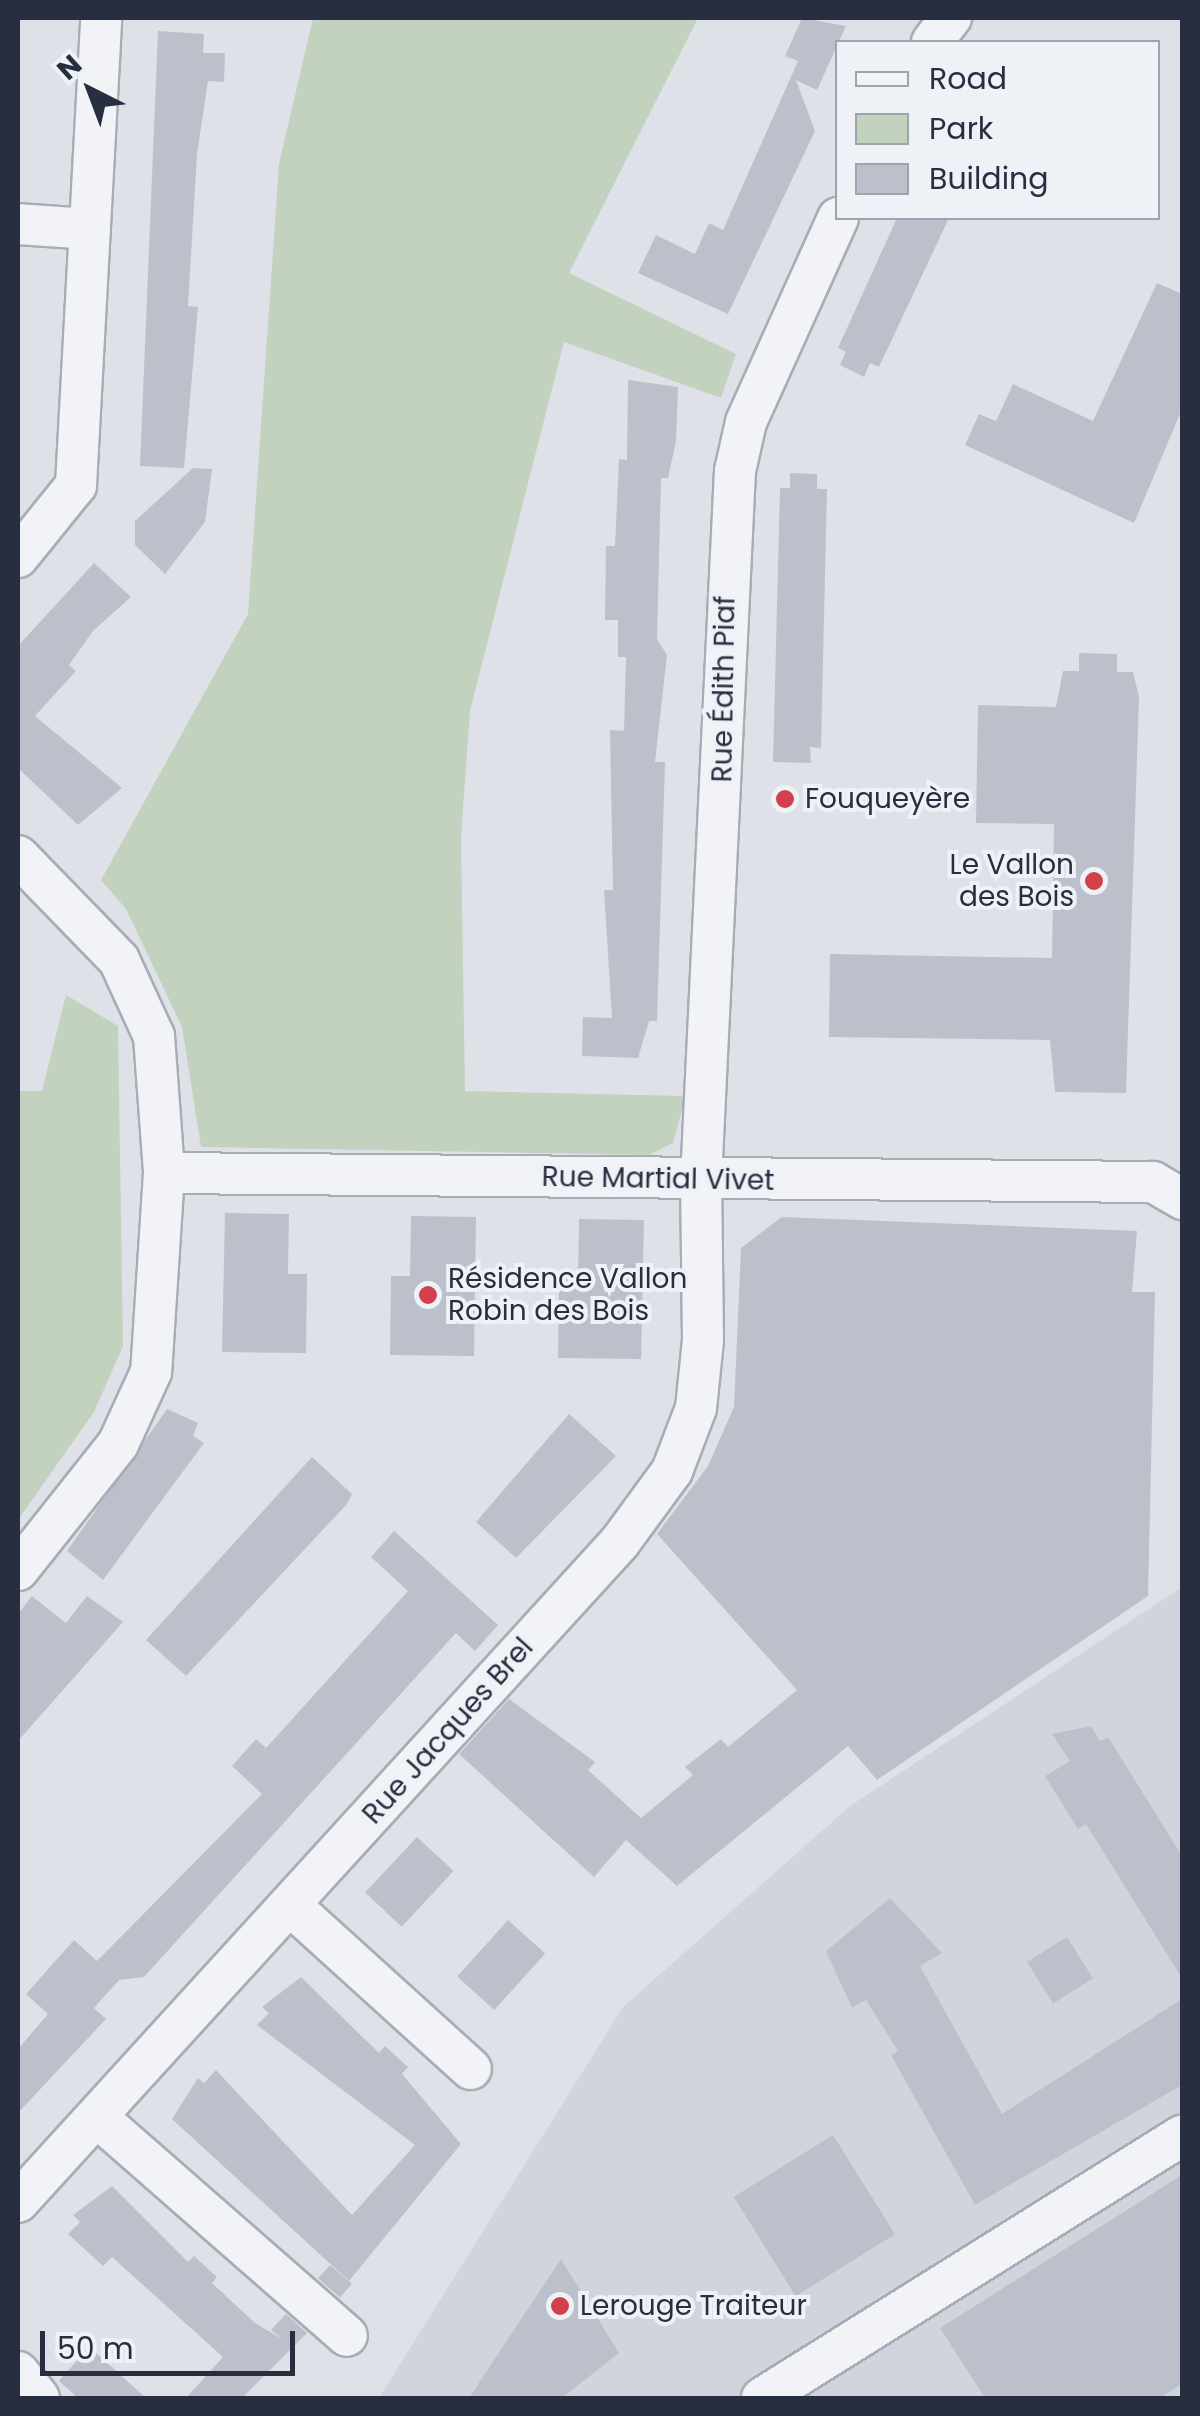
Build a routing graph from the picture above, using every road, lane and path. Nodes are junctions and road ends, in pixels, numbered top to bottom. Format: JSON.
{"nodes":[{"id":1,"x":102,"y":18,"type":"edge"},
{"id":2,"x":951,"y":18,"type":"edge"},
{"id":3,"x":934,"y":40,"type":"edge"},
{"id":4,"x":837,"y":220,"type":"edge"},
{"id":5,"x":18,"y":224,"type":"edge"},
{"id":6,"x":90,"y":229,"type":"junction"},
{"id":7,"x":18,"y":557,"type":"edge"},
{"id":8,"x":18,"y":856,"type":"edge"},
{"id":9,"x":164,"y":1172,"type":"junction"},
{"id":10,"x":701,"y":1181,"type":"junction"},
{"id":11,"x":1173,"y":1181,"type":"edge"},
{"id":12,"x":18,"y":1570,"type":"edge"},
{"id":13,"x":290,"y":1905,"type":"junction"},
{"id":14,"x":471,"y":2069,"type":"dead end"},
{"id":15,"x":97,"y":2118,"type":"junction"},
{"id":16,"x":1182,"y":2136,"type":"edge"},
{"id":17,"x":18,"y":2202,"type":"edge"},
{"id":18,"x":346,"y":2336,"type":"dead end"},
{"id":19,"x":18,"y":2372,"type":"edge"},
{"id":20,"x":39,"y":2398,"type":"edge"},
{"id":21,"x":762,"y":2398,"type":"edge"}],
"edges":[{"from":1,"to":6,"type":"street"},
{"from":2,"to":3,"type":"street"},
{"from":4,"to":10,"type":"street","name":"Rue Édith Piaf"},
{"from":5,"to":6,"type":"street"},
{"from":6,"to":7,"type":"street"},
{"from":8,"to":9,"type":"street"},
{"from":9,"to":10,"type":"street","name":"Rue Martial Vivet"},
{"from":9,"to":12,"type":"street"},
{"from":10,"to":11,"type":"street","name":"Rue Martial Vivet"},
{"from":10,"to":13,"type":"street","name":"Rue Jacques Brel"},
{"from":13,"to":14,"type":"street"},
{"from":13,"to":15,"type":"street","name":"Rue Jacques Brel"},
{"from":15,"to":17,"type":"street","name":"Rue Jacques Brel"},
{"from":15,"to":18,"type":"street"},
{"from":16,"to":21,"type":"street"},
{"from":19,"to":20,"type":"street"}]}
